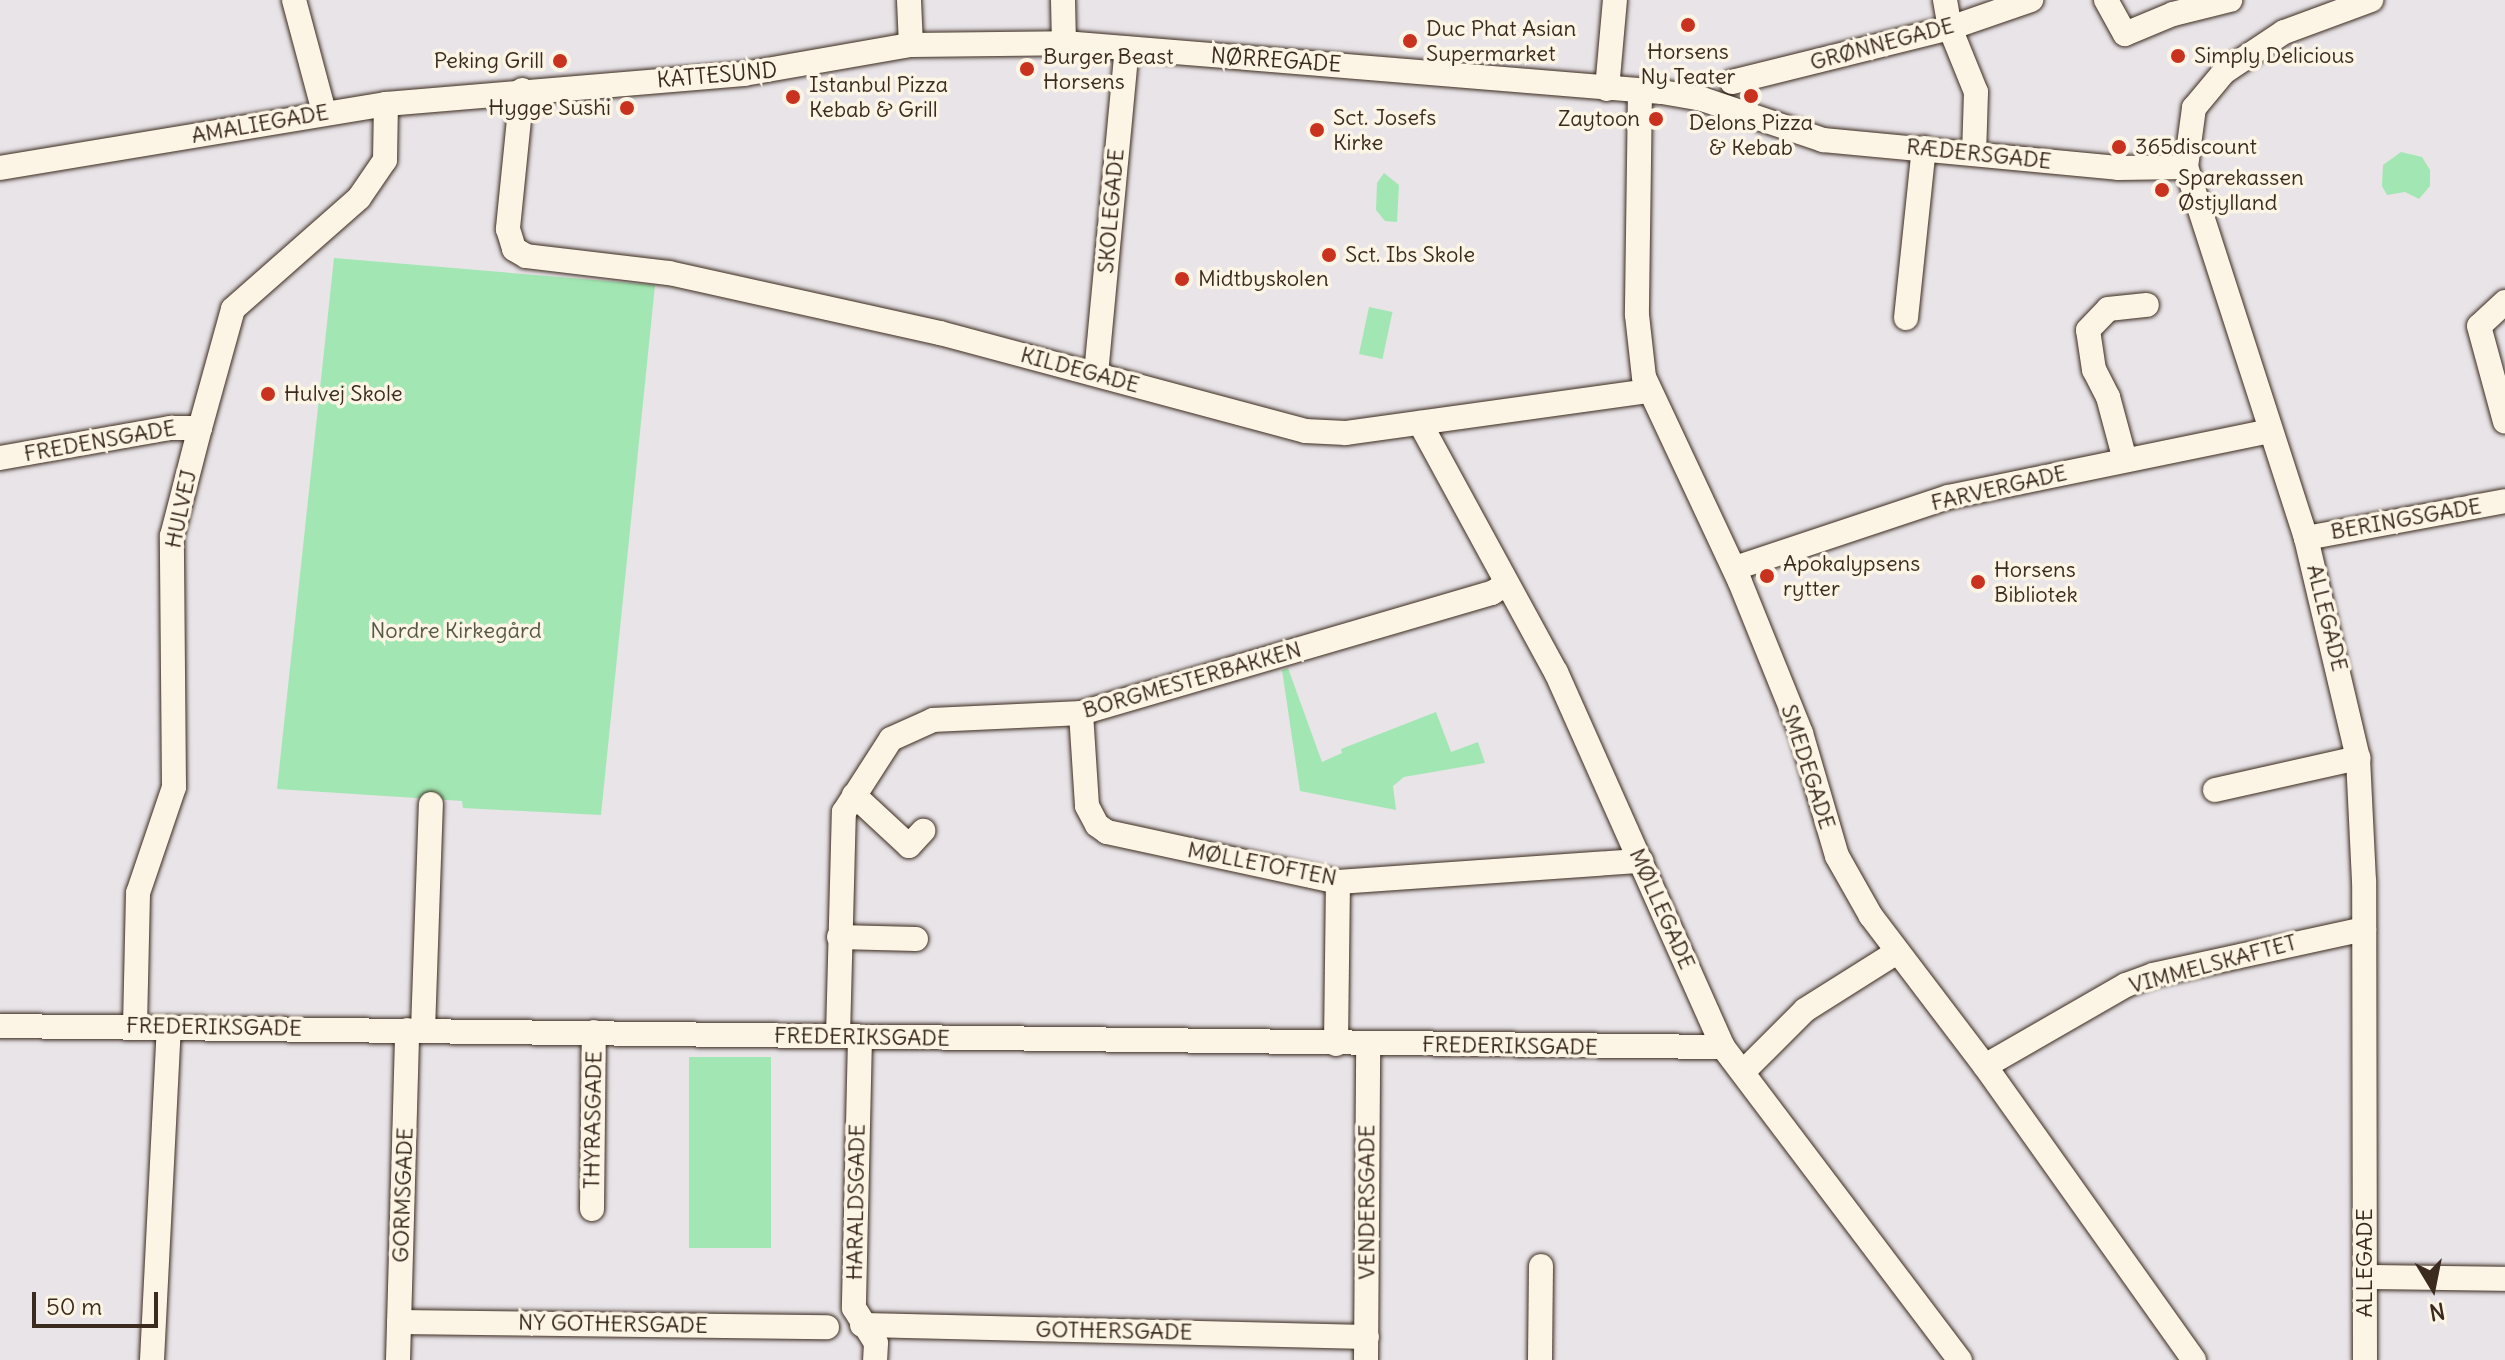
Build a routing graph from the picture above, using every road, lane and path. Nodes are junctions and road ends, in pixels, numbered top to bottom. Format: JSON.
{"nodes":[{"id":1,"x":294,"y":0,"type":"edge"},
{"id":2,"x":909,"y":0,"type":"edge"},
{"id":3,"x":1063,"y":0,"type":"edge"},
{"id":4,"x":1615,"y":0,"type":"edge"},
{"id":5,"x":1945,"y":0,"type":"edge"},
{"id":6,"x":2031,"y":0,"type":"edge"},
{"id":7,"x":2230,"y":0,"type":"edge"},
{"id":8,"x":2371,"y":0,"type":"edge"},
{"id":9,"x":2331,"y":6,"type":"edge"},
{"id":10,"x":2112,"y":10,"type":"edge"},
{"id":11,"x":1950,"y":28,"type":"junction"},
{"id":12,"x":1064,"y":43,"type":"junction"},
{"id":13,"x":911,"y":45,"type":"junction"},
{"id":14,"x":1127,"y":48,"type":"junction"},
{"id":15,"x":1732,"y":82,"type":"dead end"},
{"id":16,"x":1607,"y":89,"type":"junction"},
{"id":17,"x":522,"y":90,"type":"junction"},
{"id":18,"x":1640,"y":90,"type":"junction"},
{"id":19,"x":386,"y":104,"type":"junction"},
{"id":20,"x":324,"y":112,"type":"junction"},
{"id":21,"x":1924,"y":148,"type":"junction"},
{"id":22,"x":1974,"y":154,"type":"junction"},
{"id":23,"x":2186,"y":167,"type":"junction"},
{"id":24,"x":0,"y":168,"type":"edge"},
{"id":25,"x":2505,"y":302,"type":"edge"},
{"id":26,"x":2147,"y":305,"type":"dead end"},
{"id":27,"x":1906,"y":318,"type":"dead end"},
{"id":28,"x":1096,"y":374,"type":"junction"},
{"id":29,"x":1648,"y":391,"type":"junction"},
{"id":30,"x":2505,"y":422,"type":"edge"},
{"id":31,"x":1420,"y":423,"type":"junction"},
{"id":32,"x":200,"y":428,"type":"junction"},
{"id":33,"x":2269,"y":431,"type":"junction"},
{"id":34,"x":0,"y":458,"type":"edge"},
{"id":35,"x":2125,"y":460,"type":"junction"},
{"id":36,"x":2505,"y":501,"type":"edge"},
{"id":37,"x":2306,"y":538,"type":"junction"},
{"id":38,"x":1735,"y":568,"type":"junction"},
{"id":39,"x":1506,"y":584,"type":"junction"},
{"id":40,"x":1081,"y":713,"type":"junction"},
{"id":41,"x":2358,"y":758,"type":"junction"},
{"id":42,"x":2215,"y":790,"type":"dead end"},
{"id":43,"x":854,"y":795,"type":"junction"},
{"id":44,"x":431,"y":804,"type":"dead end"},
{"id":45,"x":923,"y":831,"type":"dead end"},
{"id":46,"x":1641,"y":861,"type":"junction"},
{"id":47,"x":1338,"y":882,"type":"junction"},
{"id":48,"x":2364,"y":929,"type":"junction"},
{"id":49,"x":839,"y":937,"type":"junction"},
{"id":50,"x":916,"y":939,"type":"dead end"},
{"id":51,"x":1897,"y":952,"type":"junction"},
{"id":52,"x":0,"y":1026,"type":"edge"},
{"id":53,"x":135,"y":1026,"type":"junction"},
{"id":54,"x":169,"y":1027,"type":"junction"},
{"id":55,"x":415,"y":1030,"type":"junction"},
{"id":56,"x":594,"y":1032,"type":"junction"},
{"id":57,"x":849,"y":1037,"type":"junction"},
{"id":58,"x":1336,"y":1044,"type":"junction"},
{"id":59,"x":1368,"y":1044,"type":"junction"},
{"id":60,"x":1723,"y":1047,"type":"junction"},
{"id":61,"x":1985,"y":1066,"type":"junction"},
{"id":62,"x":1744,"y":1071,"type":"junction"},
{"id":63,"x":592,"y":1209,"type":"dead end"},
{"id":64,"x":1541,"y":1266,"type":"dead end"},
{"id":65,"x":2365,"y":1277,"type":"junction"},
{"id":66,"x":2505,"y":1279,"type":"edge"},
{"id":67,"x":399,"y":1322,"type":"junction"},
{"id":68,"x":862,"y":1325,"type":"junction"},
{"id":69,"x":827,"y":1327,"type":"dead end"},
{"id":70,"x":1366,"y":1348,"type":"edge"},
{"id":71,"x":152,"y":1360,"type":"edge"},
{"id":72,"x":398,"y":1360,"type":"edge"},
{"id":73,"x":875,"y":1360,"type":"edge"},
{"id":74,"x":1540,"y":1360,"type":"edge"},
{"id":75,"x":1960,"y":1360,"type":"edge"},
{"id":76,"x":2194,"y":1360,"type":"edge"},
{"id":77,"x":2365,"y":1360,"type":"edge"}],
"edges":[{"from":1,"to":20,"type":"street"},
{"from":2,"to":13,"type":"street"},
{"from":3,"to":12,"type":"street"},
{"from":4,"to":16,"type":"street"},
{"from":5,"to":11,"type":"street"},
{"from":6,"to":11,"type":"street","name":"GRØNNEGADE"},
{"from":7,"to":10,"type":"street"},
{"from":8,"to":9,"type":"street","name":"ALLEGADE"},
{"from":9,"to":23,"type":"street","name":"ALLEGADE"},
{"from":11,"to":15,"type":"street","name":"GRØNNEGADE"},
{"from":11,"to":22,"type":"street"},
{"from":12,"to":13,"type":"street","name":"NØRREGADE"},
{"from":12,"to":14,"type":"street","name":"NØRREGADE"},
{"from":13,"to":17,"type":"street","name":"KATTESUND"},
{"from":14,"to":16,"type":"street","name":"NØRREGADE"},
{"from":14,"to":28,"type":"street","name":"SKOLEGADE"},
{"from":16,"to":18,"type":"street","name":"NØRREGADE"},
{"from":17,"to":19,"type":"street","name":"AMALIEGADE"},
{"from":17,"to":28,"type":"street","name":"KILDEGADE"},
{"from":18,"to":21,"type":"street","name":"RÆDERSGADE"},
{"from":18,"to":29,"type":"street","name":"SMEDEGADE"},
{"from":19,"to":20,"type":"street","name":"AMALIEGADE"},
{"from":19,"to":32,"type":"street","name":"HULVEJ"},
{"from":20,"to":24,"type":"street","name":"AMALIEGADE"},
{"from":21,"to":22,"type":"street","name":"RÆDERSGADE"},
{"from":21,"to":27,"type":"street"},
{"from":22,"to":23,"type":"street","name":"RÆDERSGADE"},
{"from":23,"to":33,"type":"street","name":"ALLEGADE"},
{"from":25,"to":30,"type":"street"},
{"from":26,"to":35,"type":"street"},
{"from":28,"to":31,"type":"street","name":"KILDEGADE"},
{"from":29,"to":31,"type":"street","name":"KILDEGADE"},
{"from":29,"to":38,"type":"street","name":"SMEDEGADE"},
{"from":31,"to":39,"type":"street","name":"MØLLEGADE"},
{"from":32,"to":34,"type":"street","name":"FREDENSGADE"},
{"from":32,"to":53,"type":"street","name":"HULVEJ"},
{"from":33,"to":35,"type":"street","name":"FARVERGADE"},
{"from":33,"to":37,"type":"street","name":"ALLEGADE"},
{"from":35,"to":38,"type":"street","name":"FARVERGADE"},
{"from":36,"to":37,"type":"street","name":"BERINGSGADE"},
{"from":37,"to":41,"type":"street","name":"ALLEGADE"},
{"from":38,"to":51,"type":"street","name":"SMEDEGADE"},
{"from":39,"to":40,"type":"street","name":"BORGMESTERBAKKEN"},
{"from":39,"to":46,"type":"street","name":"MØLLEGADE"},
{"from":40,"to":43,"type":"street","name":"BORGMESTERBAKKEN"},
{"from":40,"to":47,"type":"street","name":"MØLLETOFTEN"},
{"from":41,"to":42,"type":"street"},
{"from":41,"to":48,"type":"street","name":"ALLEGADE"},
{"from":43,"to":45,"type":"street"},
{"from":43,"to":49,"type":"street","name":"BORGMESTERBAKKEN"},
{"from":44,"to":55,"type":"street","name":"GORMSGADE"},
{"from":46,"to":47,"type":"street","name":"MØLLETOFTEN"},
{"from":46,"to":60,"type":"street","name":"MØLLEGADE"},
{"from":47,"to":58,"type":"street"},
{"from":48,"to":61,"type":"street","name":"VIMMELSKAFTET"},
{"from":48,"to":65,"type":"street","name":"ALLEGADE"},
{"from":49,"to":50,"type":"street"},
{"from":49,"to":57,"type":"street","name":"BORGMESTERBAKKEN"},
{"from":51,"to":61,"type":"street","name":"SMEDEGADE"},
{"from":51,"to":62,"type":"street"},
{"from":52,"to":53,"type":"street","name":"FREDERIKSGADE"},
{"from":53,"to":54,"type":"street","name":"FREDERIKSGADE"},
{"from":54,"to":55,"type":"street","name":"FREDERIKSGADE"},
{"from":54,"to":71,"type":"street"},
{"from":55,"to":56,"type":"street","name":"FREDERIKSGADE"},
{"from":55,"to":67,"type":"street","name":"GORMSGADE"},
{"from":56,"to":57,"type":"street","name":"FREDERIKSGADE"},
{"from":56,"to":63,"type":"street","name":"THYRASGADE"},
{"from":57,"to":58,"type":"street","name":"FREDERIKSGADE"},
{"from":57,"to":68,"type":"street","name":"HARALDSGADE"},
{"from":58,"to":59,"type":"street","name":"FREDERIKSGADE"},
{"from":59,"to":60,"type":"street","name":"FREDERIKSGADE"},
{"from":59,"to":70,"type":"street","name":"VENDERSGADE"},
{"from":60,"to":62,"type":"street","name":"MØLLEGADE"},
{"from":61,"to":76,"type":"street","name":"SMEDEGADE"},
{"from":62,"to":75,"type":"street","name":"MØLLEGADE"},
{"from":64,"to":74,"type":"street"},
{"from":65,"to":66,"type":"street"},
{"from":65,"to":77,"type":"street","name":"ALLEGADE"},
{"from":67,"to":69,"type":"street","name":"NY GOTHERSGADE"},
{"from":67,"to":72,"type":"street","name":"GORMSGADE"},
{"from":68,"to":70,"type":"street","name":"GOTHERSGADE"},
{"from":68,"to":73,"type":"street","name":"HARALDSGADE"}]}
